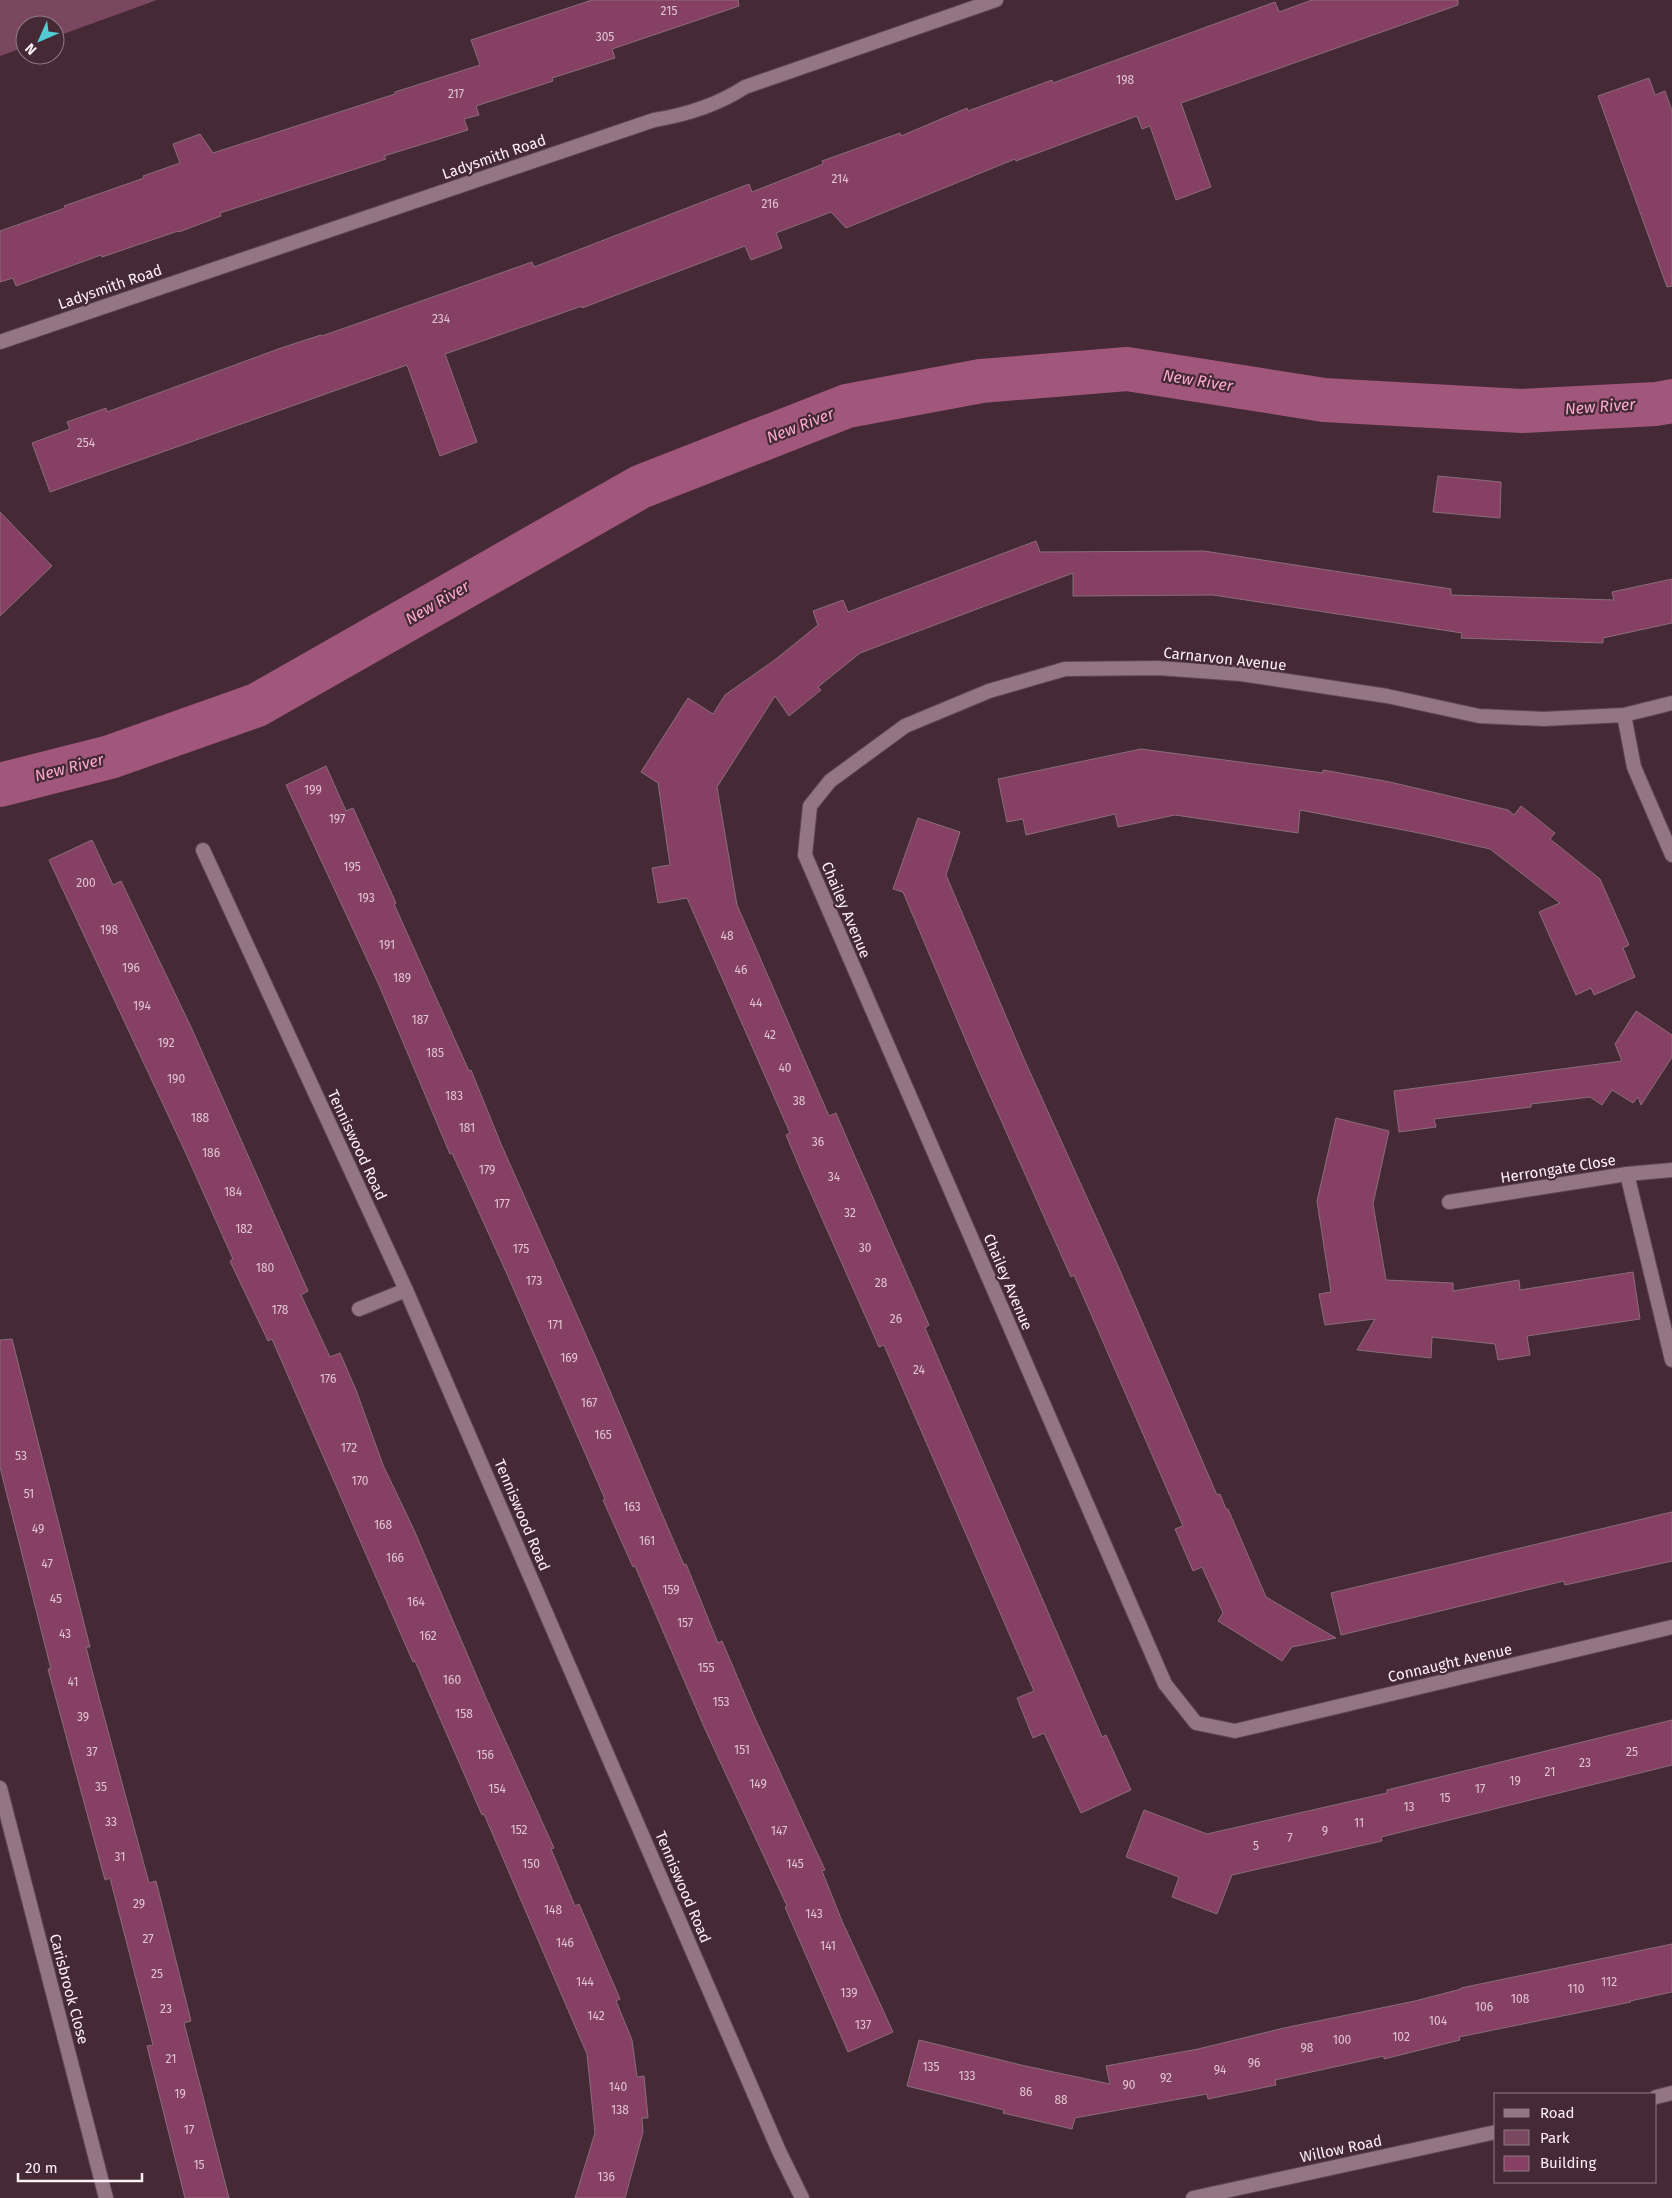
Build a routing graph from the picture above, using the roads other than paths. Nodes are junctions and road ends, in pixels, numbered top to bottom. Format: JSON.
{"nodes":[{"id":1,"x":996,"y":0,"type":"edge"},
{"id":2,"x":0,"y":342,"type":"edge"},
{"id":3,"x":1672,"y":703,"type":"edge"},
{"id":4,"x":1624,"y":715,"type":"junction"},
{"id":5,"x":810,"y":806,"type":"joint"},
{"id":6,"x":203,"y":850,"type":"dead end"},
{"id":7,"x":1672,"y":855,"type":"edge"},
{"id":8,"x":1672,"y":1170,"type":"edge"},
{"id":9,"x":1626,"y":1174,"type":"junction"},
{"id":10,"x":1449,"y":1202,"type":"dead end"},
{"id":11,"x":406,"y":1290,"type":"junction"},
{"id":12,"x":359,"y":1309,"type":"dead end"},
{"id":13,"x":1672,"y":1360,"type":"edge"},
{"id":14,"x":1672,"y":1626,"type":"edge"},
{"id":15,"x":1235,"y":1731,"type":"joint"},
{"id":16,"x":0,"y":1788,"type":"edge"},
{"id":17,"x":1672,"y":2093,"type":"edge"},
{"id":18,"x":1657,"y":2097,"type":"edge"},
{"id":19,"x":1494,"y":2132,"type":"edge"},
{"id":20,"x":106,"y":2198,"type":"edge"},
{"id":21,"x":802,"y":2198,"type":"edge"},
{"id":22,"x":1193,"y":2198,"type":"edge"}],
"edges":[{"from":1,"to":2,"type":"street","name":"Ladysmith Road"},
{"from":3,"to":4,"type":"street","name":"Carnarvon Avenue"},
{"from":4,"to":5,"type":"street","name":"Carnarvon Avenue"},
{"from":4,"to":7,"type":"street"},
{"from":5,"to":15,"type":"street","name":"Chailey Avenue"},
{"from":6,"to":11,"type":"street","name":"Tenniswood Road"},
{"from":8,"to":9,"type":"street","name":"Herrongate Close"},
{"from":9,"to":10,"type":"street","name":"Herrongate Close"},
{"from":9,"to":13,"type":"street"},
{"from":11,"to":12,"type":"street"},
{"from":11,"to":21,"type":"street","name":"Tenniswood Road"},
{"from":14,"to":15,"type":"street","name":"Connaught Avenue"},
{"from":16,"to":20,"type":"street","name":"Carisbrook Close"},
{"from":17,"to":18,"type":"street"},
{"from":19,"to":22,"type":"street","name":"Willow Road"}]}
